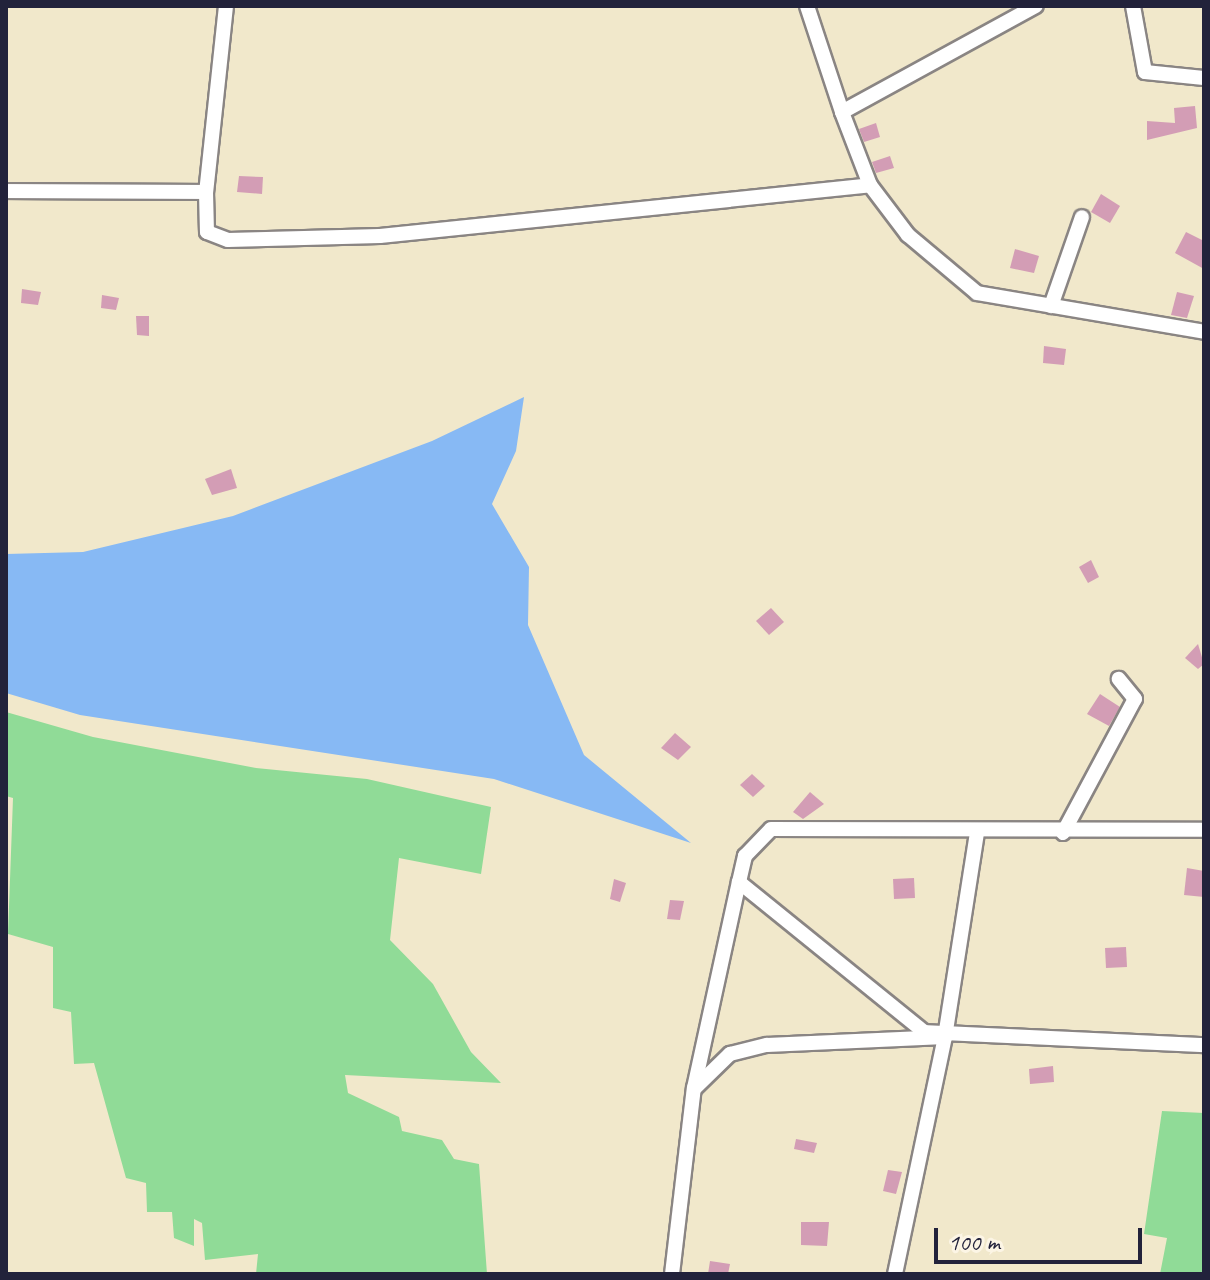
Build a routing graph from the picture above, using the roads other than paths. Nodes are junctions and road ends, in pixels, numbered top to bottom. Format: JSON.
{"nodes":[{"id":1,"x":226,"y":6,"type":"edge"},
{"id":2,"x":807,"y":6,"type":"edge"},
{"id":3,"x":1036,"y":6,"type":"edge"},
{"id":4,"x":1133,"y":6,"type":"edge"},
{"id":5,"x":1204,"y":78,"type":"edge"},
{"id":6,"x":842,"y":112,"type":"junction"},
{"id":7,"x":870,"y":185,"type":"junction"},
{"id":8,"x":6,"y":191,"type":"edge"},
{"id":9,"x":206,"y":192,"type":"junction"},
{"id":10,"x":1082,"y":217,"type":"dead end"},
{"id":11,"x":1051,"y":306,"type":"junction"},
{"id":12,"x":1203,"y":329,"type":"edge"},
{"id":13,"x":1119,"y":679,"type":"dead end"},
{"id":14,"x":1204,"y":830,"type":"edge"},
{"id":15,"x":977,"y":833,"type":"junction"},
{"id":16,"x":1063,"y":833,"type":"junction"},
{"id":17,"x":739,"y":882,"type":"junction"},
{"id":18,"x":945,"y":1037,"type":"junction"},
{"id":19,"x":1204,"y":1045,"type":"edge"},
{"id":20,"x":694,"y":1088,"type":"junction"},
{"id":21,"x":672,"y":1274,"type":"edge"},
{"id":22,"x":895,"y":1274,"type":"edge"}],
"edges":[{"from":1,"to":9,"type":"street"},
{"from":2,"to":6,"type":"street"},
{"from":3,"to":6,"type":"street"},
{"from":4,"to":5,"type":"street"},
{"from":6,"to":7,"type":"street"},
{"from":7,"to":9,"type":"street"},
{"from":7,"to":11,"type":"street"},
{"from":8,"to":9,"type":"street"},
{"from":10,"to":11,"type":"street"},
{"from":11,"to":12,"type":"street"},
{"from":13,"to":16,"type":"street"},
{"from":14,"to":16,"type":"street"},
{"from":15,"to":16,"type":"street"},
{"from":15,"to":17,"type":"street"},
{"from":15,"to":18,"type":"street"},
{"from":17,"to":18,"type":"street"},
{"from":17,"to":20,"type":"street"},
{"from":18,"to":19,"type":"street"},
{"from":18,"to":20,"type":"street"},
{"from":18,"to":22,"type":"street"},
{"from":20,"to":21,"type":"street"}]}
